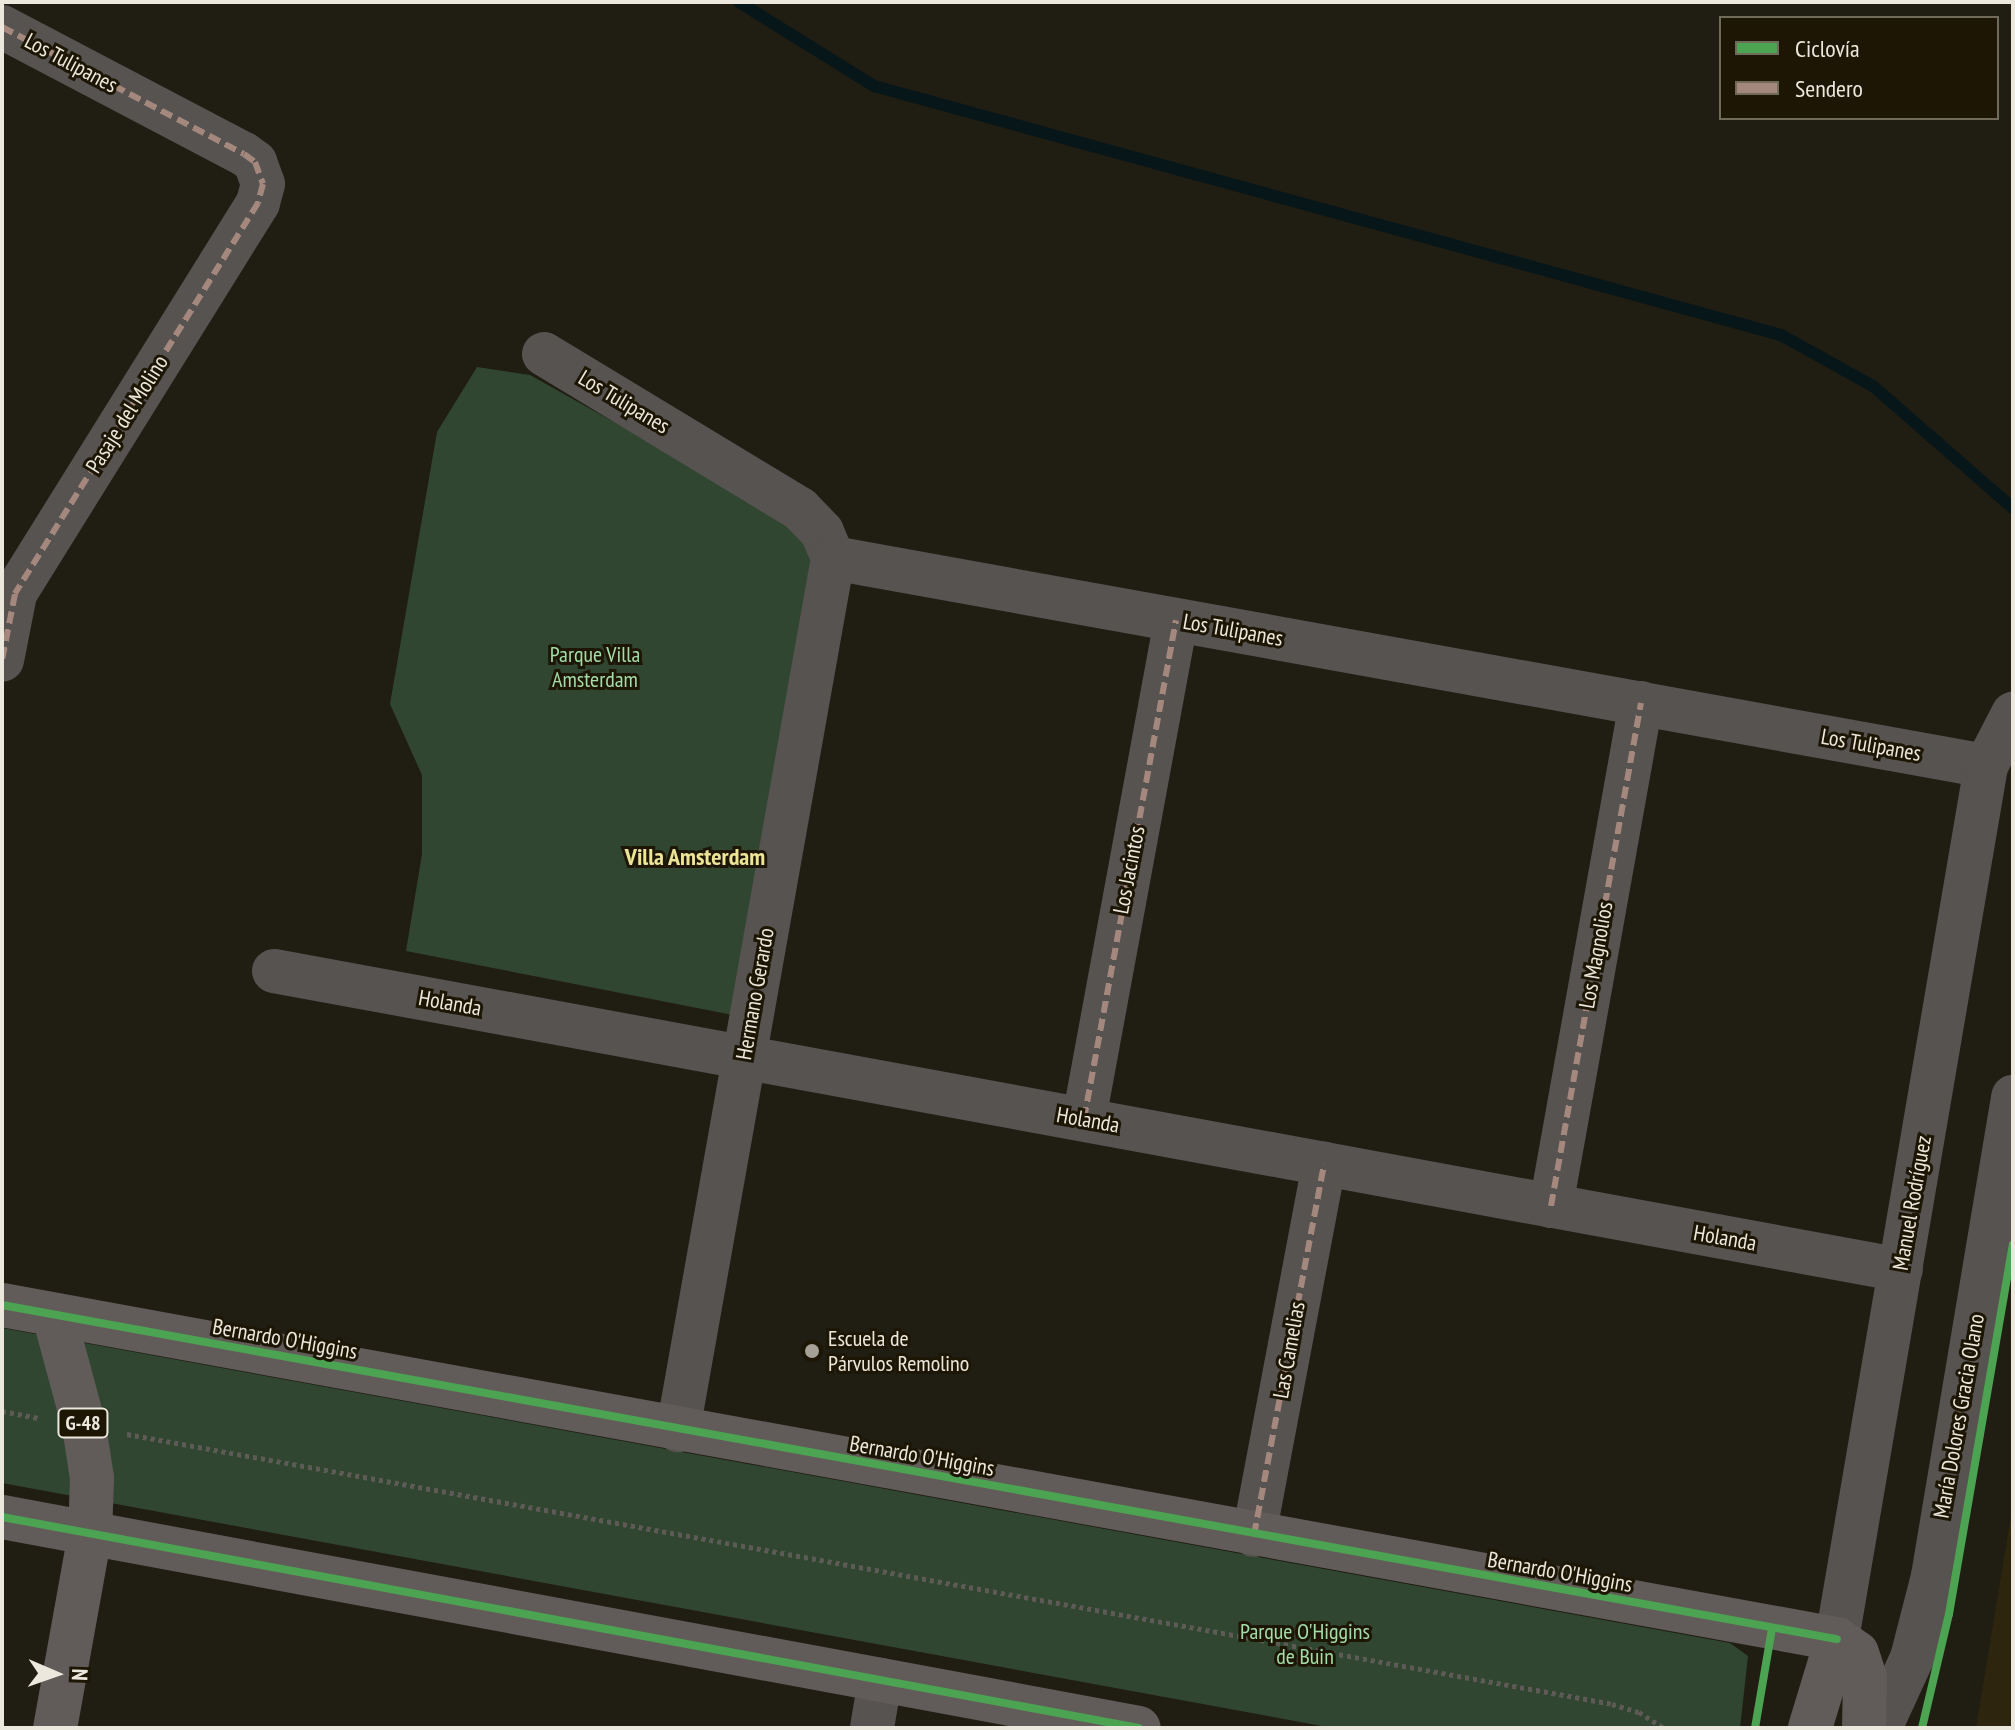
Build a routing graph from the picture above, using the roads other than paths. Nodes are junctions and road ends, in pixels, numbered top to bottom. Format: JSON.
{"nodes":[{"id":1,"x":2,"y":27,"type":"edge"},
{"id":2,"x":262,"y":174,"type":"joint"},
{"id":3,"x":544,"y":354,"type":"dead end"},
{"id":4,"x":833,"y":558,"type":"junction"},
{"id":5,"x":8,"y":593,"type":"edge"},
{"id":6,"x":1176,"y":620,"type":"junction"},
{"id":7,"x":2,"y":660,"type":"edge"},
{"id":8,"x":1641,"y":703,"type":"junction"},
{"id":9,"x":2013,"y":714,"type":"edge"},
{"id":10,"x":1986,"y":766,"type":"junction"},
{"id":11,"x":274,"y":971,"type":"dead end"},
{"id":12,"x":744,"y":1057,"type":"junction"},
{"id":13,"x":2013,"y":1097,"type":"edge"},
{"id":14,"x":1084,"y":1119,"type":"junction"},
{"id":15,"x":1324,"y":1164,"type":"junction"},
{"id":16,"x":1551,"y":1206,"type":"junction"},
{"id":17,"x":1901,"y":1270,"type":"junction"},
{"id":18,"x":2,"y":1305,"type":"edge"},
{"id":19,"x":54,"y":1315,"type":"junction"},
{"id":20,"x":678,"y":1430,"type":"junction"},
{"id":21,"x":2,"y":1517,"type":"edge"},
{"id":22,"x":90,"y":1534,"type":"junction"},
{"id":23,"x":1254,"y":1535,"type":"junction"},
{"id":24,"x":1837,"y":1639,"type":"junction"},
{"id":25,"x":880,"y":1680,"type":"junction"},
{"id":26,"x":55,"y":1728,"type":"edge"},
{"id":27,"x":872,"y":1728,"type":"edge"},
{"id":28,"x":1139,"y":1728,"type":"edge"},
{"id":29,"x":1810,"y":1728,"type":"edge"},
{"id":30,"x":1864,"y":1728,"type":"edge"},
{"id":31,"x":1880,"y":1728,"type":"edge"}],
"edges":[{"from":1,"to":2,"type":"street","name":"Los Tulipanes"},
{"from":2,"to":5,"type":"street","name":"Pasaje del Molino"},
{"from":3,"to":4,"type":"street","name":"Los Tulipanes"},
{"from":4,"to":6,"type":"street","name":"Los Tulipanes"},
{"from":4,"to":12,"type":"street","name":"Hermano Gerardo"},
{"from":5,"to":7,"type":"street","name":"Pasaje del Molino"},
{"from":6,"to":8,"type":"street","name":"Los Tulipanes"},
{"from":6,"to":14,"type":"street","name":"Los Jacintos"},
{"from":8,"to":10,"type":"street","name":"Los Tulipanes"},
{"from":8,"to":16,"type":"street","name":"Los Magnolios"},
{"from":9,"to":10,"type":"street"},
{"from":10,"to":17,"type":"street","name":"Manuel Rodríguez"},
{"from":11,"to":12,"type":"street","name":"Holanda"},
{"from":12,"to":14,"type":"street","name":"Holanda"},
{"from":12,"to":20,"type":"street","name":"Hermano Gerardo"},
{"from":13,"to":31,"type":"street","name":"María Dolores Gracia Olano"},
{"from":14,"to":15,"type":"street","name":"Holanda"},
{"from":15,"to":16,"type":"street","name":"Holanda"},
{"from":15,"to":23,"type":"street","name":"Las Camelias"},
{"from":16,"to":17,"type":"street","name":"Holanda"},
{"from":17,"to":24,"type":"street","name":"Manuel Rodríguez"},
{"from":18,"to":19,"type":"main road","name":"Bernardo O'Higgins"},
{"from":19,"to":20,"type":"main road","name":"Bernardo O'Higgins"},
{"from":19,"to":22,"type":"main road","number":"G-48"},
{"from":20,"to":23,"type":"main road","name":"Bernardo O'Higgins"},
{"from":21,"to":22,"type":"main road"},
{"from":22,"to":25,"type":"main road"},
{"from":22,"to":26,"type":"main road","number":"G-48"},
{"from":23,"to":24,"type":"main road","name":"Bernardo O'Higgins"},
{"from":24,"to":29,"type":"main road","name":"Manuel Rodríguez"},
{"from":24,"to":30,"type":"main road"},
{"from":25,"to":27,"type":"street"},
{"from":25,"to":28,"type":"main road"}]}
